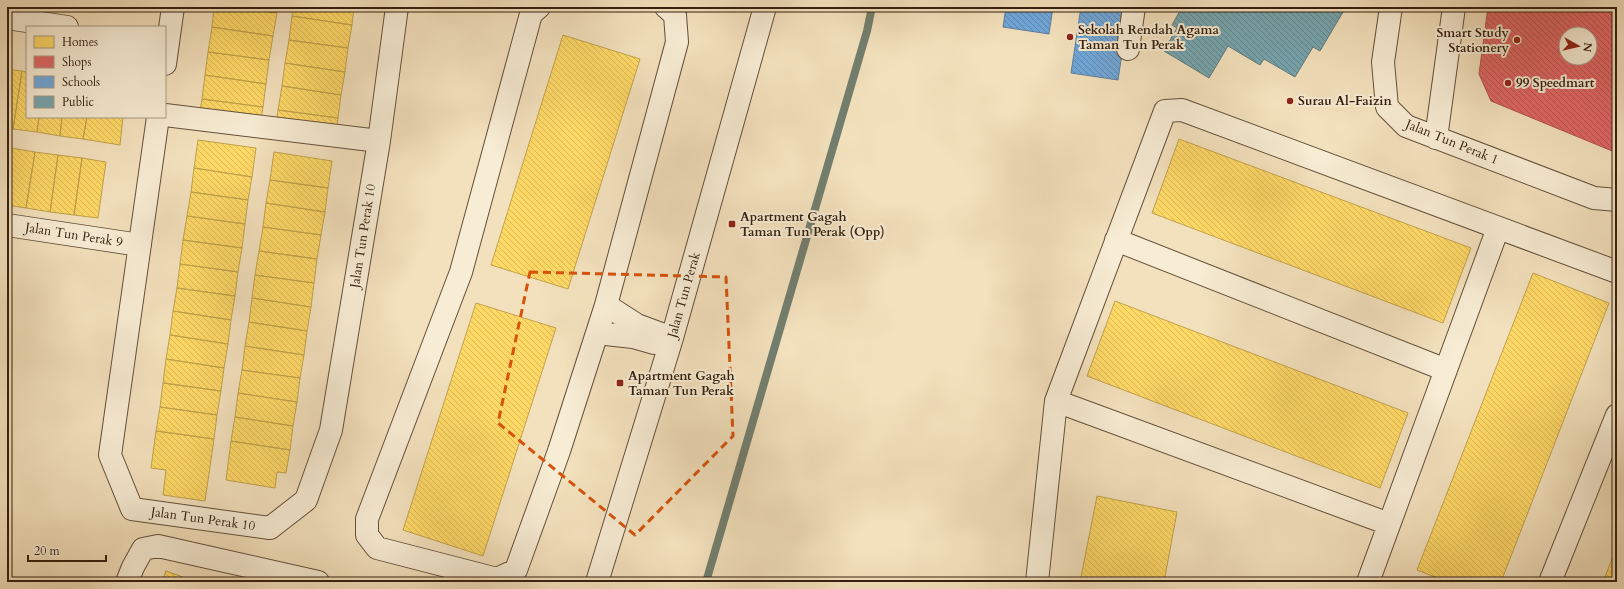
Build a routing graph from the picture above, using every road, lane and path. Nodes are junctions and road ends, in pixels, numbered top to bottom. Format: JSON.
{"nodes":[{"id":1,"x":173,"y":7,"type":"edge"},
{"id":2,"x":397,"y":7,"type":"edge"},
{"id":3,"x":539,"y":7,"type":"edge"},
{"id":4,"x":666,"y":7,"type":"edge"},
{"id":5,"x":766,"y":7,"type":"edge"},
{"id":6,"x":1134,"y":7,"type":"edge"},
{"id":7,"x":1391,"y":7,"type":"edge"},
{"id":8,"x":1454,"y":7,"type":"edge"},
{"id":9,"x":7,"y":18,"type":"edge"},
{"id":10,"x":60,"y":26,"type":"edge"},
{"id":11,"x":167,"y":42,"type":"edge"},
{"id":12,"x":1128,"y":50,"type":"dead end"},
{"id":13,"x":166,"y":53,"type":"edge"},
{"id":14,"x":166,"y":115,"type":"edge"},
{"id":15,"x":158,"y":118,"type":"edge"},
{"id":16,"x":1436,"y":138,"type":"junction"},
{"id":17,"x":379,"y":141,"type":"junction"},
{"id":18,"x":1617,"y":200,"type":"edge"},
{"id":19,"x":7,"y":225,"type":"edge"},
{"id":20,"x":1498,"y":228,"type":"junction"},
{"id":21,"x":1116,"y":240,"type":"junction"},
{"id":22,"x":140,"y":245,"type":"junction"},
{"id":23,"x":1617,"y":272,"type":"edge"},
{"id":24,"x":606,"y":305,"type":"junction"},
{"id":25,"x":597,"y":333,"type":"junction"},
{"id":26,"x":670,"y":343,"type":"junction"},
{"id":27,"x":1446,"y":370,"type":"junction"},
{"id":28,"x":1056,"y":401,"type":"junction"},
{"id":29,"x":1617,"y":415,"type":"edge"},
{"id":30,"x":1389,"y":524,"type":"junction"},
{"id":31,"x":127,"y":582,"type":"edge"},
{"id":32,"x":318,"y":582,"type":"edge"},
{"id":33,"x":597,"y":582,"type":"edge"},
{"id":34,"x":1037,"y":582,"type":"edge"},
{"id":35,"x":1368,"y":582,"type":"edge"},
{"id":36,"x":1550,"y":582,"type":"edge"}],
"edges":[{"from":1,"to":11,"type":"street"},
{"from":2,"to":17,"type":"street","name":"Jalan Tun Perak 10"},
{"from":3,"to":25,"type":"street"},
{"from":4,"to":24,"type":"street"},
{"from":5,"to":26,"type":"street","name":"Jalan Tun Perak"},
{"from":6,"to":12,"type":"street"},
{"from":7,"to":16,"type":"street","name":"Jalan Tun Perak 1"},
{"from":8,"to":16,"type":"street"},
{"from":9,"to":10,"type":"street"},
{"from":11,"to":13,"type":"street"},
{"from":14,"to":17,"type":"street"},
{"from":15,"to":22,"type":"street","name":"Jalan Tun Perak 10"},
{"from":16,"to":18,"type":"street","name":"Jalan Tun Perak 1"},
{"from":17,"to":22,"type":"street","name":"Jalan Tun Perak 10"},
{"from":19,"to":22,"type":"street","name":"Jalan Tun Perak 9"},
{"from":20,"to":21,"type":"street"},
{"from":20,"to":23,"type":"street"},
{"from":20,"to":27,"type":"street"},
{"from":21,"to":27,"type":"street"},
{"from":21,"to":28,"type":"street"},
{"from":24,"to":25,"type":"street"},
{"from":24,"to":26,"type":"street"},
{"from":25,"to":26,"type":"street"},
{"from":26,"to":33,"type":"street","name":"Jalan Tun Perak"},
{"from":27,"to":30,"type":"street"},
{"from":28,"to":30,"type":"street"},
{"from":28,"to":34,"type":"street"},
{"from":29,"to":36,"type":"street"},
{"from":30,"to":35,"type":"street"},
{"from":31,"to":32,"type":"street"}]}
